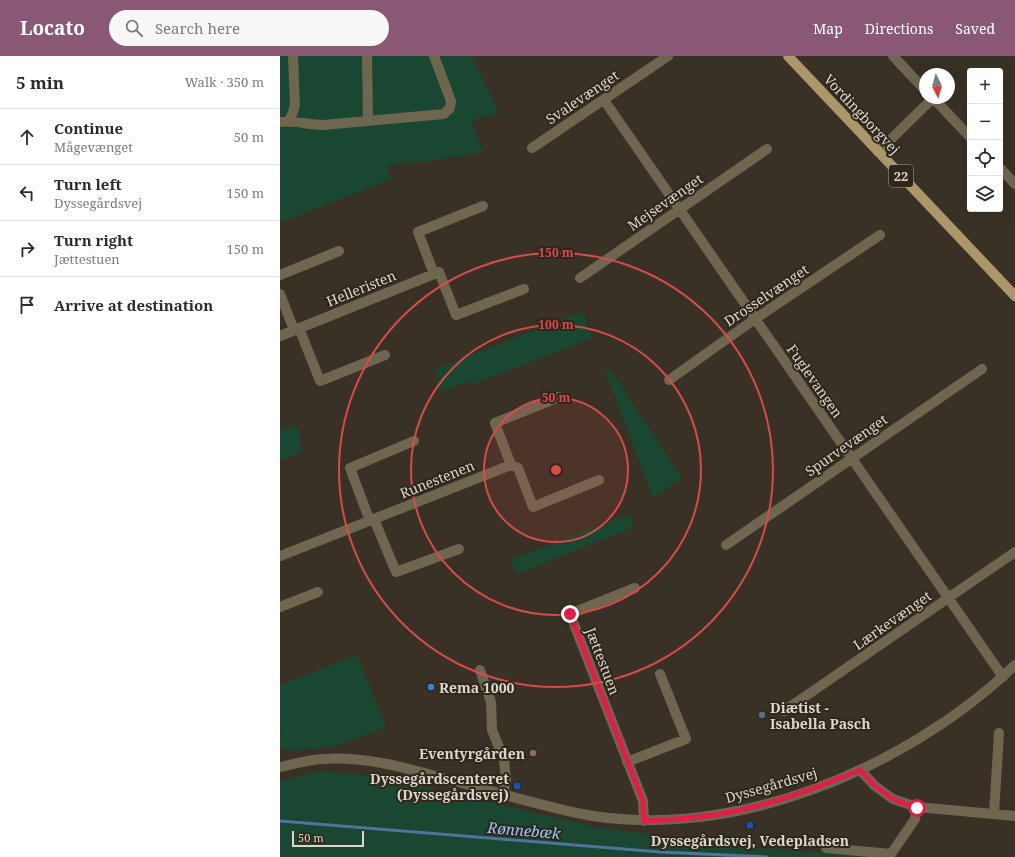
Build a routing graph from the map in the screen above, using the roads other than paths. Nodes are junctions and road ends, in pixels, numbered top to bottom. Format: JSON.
{"nodes":[{"id":1,"x":293,"y":56,"type":"edge"},
{"id":2,"x":367,"y":56,"type":"edge"},
{"id":3,"x":434,"y":56,"type":"edge"},
{"id":4,"x":668,"y":56,"type":"edge"},
{"id":5,"x":788,"y":56,"type":"edge"},
{"id":6,"x":893,"y":56,"type":"edge"},
{"id":7,"x":919,"y":84,"type":"edge"},
{"id":8,"x":604,"y":100,"type":"junction"},
{"id":9,"x":284,"y":121,"type":"edge"},
{"id":10,"x":368,"y":121,"type":"junction"},
{"id":11,"x":967,"y":134,"type":"edge"},
{"id":12,"x":532,"y":148,"type":"dead end"},
{"id":13,"x":767,"y":149,"type":"dead end"},
{"id":14,"x":878,"y":152,"type":"junction"},
{"id":15,"x":1003,"y":171,"type":"edge"},
{"id":16,"x":1015,"y":184,"type":"edge"},
{"id":17,"x":483,"y":206,"type":"dead end"},
{"id":18,"x":679,"y":209,"type":"junction"},
{"id":19,"x":880,"y":235,"type":"dead end"},
{"id":20,"x":339,"y":251,"type":"dead end"},
{"id":21,"x":434,"y":274,"type":"junction"},
{"id":22,"x":280,"y":275,"type":"edge"},
{"id":23,"x":580,"y":278,"type":"dead end"},
{"id":24,"x":524,"y":289,"type":"dead end"},
{"id":25,"x":280,"y":294,"type":"edge"},
{"id":26,"x":1015,"y":296,"type":"edge"},
{"id":27,"x":755,"y":319,"type":"junction"},
{"id":28,"x":297,"y":329,"type":"junction"},
{"id":29,"x":280,"y":336,"type":"edge"},
{"id":30,"x":385,"y":355,"type":"dead end"},
{"id":31,"x":982,"y":369,"type":"dead end"},
{"id":32,"x":669,"y":380,"type":"dead end"},
{"id":33,"x":559,"y":398,"type":"dead end"},
{"id":34,"x":414,"y":441,"type":"dead end"},
{"id":35,"x":852,"y":458,"type":"junction"},
{"id":36,"x":511,"y":465,"type":"junction"},
{"id":37,"x":599,"y":480,"type":"dead end"},
{"id":38,"x":372,"y":520,"type":"junction"},
{"id":39,"x":726,"y":545,"type":"dead end"},
{"id":40,"x":459,"y":549,"type":"dead end"},
{"id":41,"x":1015,"y":552,"type":"edge"},
{"id":42,"x":280,"y":556,"type":"edge"},
{"id":43,"x":635,"y":588,"type":"dead end"},
{"id":44,"x":318,"y":592,"type":"dead end"},
{"id":45,"x":948,"y":598,"type":"junction"},
{"id":46,"x":280,"y":607,"type":"edge"},
{"id":47,"x":1015,"y":665,"type":"edge"},
{"id":48,"x":480,"y":670,"type":"dead end"},
{"id":49,"x":660,"y":674,"type":"dead end"},
{"id":50,"x":1003,"y":677,"type":"junction"},
{"id":51,"x":784,"y":711,"type":"dead end"},
{"id":52,"x":999,"y":733,"type":"dead end"},
{"id":53,"x":627,"y":762,"type":"junction"},
{"id":54,"x":280,"y":767,"type":"edge"},
{"id":55,"x":860,"y":770,"type":"junction"},
{"id":56,"x":503,"y":794,"type":"junction"},
{"id":57,"x":917,"y":808,"type":"junction"},
{"id":58,"x":994,"y":814,"type":"junction"},
{"id":59,"x":1015,"y":816,"type":"edge"},
{"id":60,"x":644,"y":821,"type":"junction"},
{"id":61,"x":826,"y":848,"type":"dead end"}],
"edges":[{"from":1,"to":9,"type":"street"},
{"from":2,"to":10,"type":"street"},
{"from":3,"to":10,"type":"street"},
{"from":4,"to":8,"type":"street","name":"Svalevænget"},
{"from":5,"to":14,"type":"main road","name":"Vordingborgvej","number":"22"},
{"from":6,"to":7,"type":"street"},
{"from":8,"to":12,"type":"street","name":"Svalevænget"},
{"from":8,"to":18,"type":"street","name":"Fuglevangen"},
{"from":9,"to":10,"type":"street"},
{"from":11,"to":14,"type":"street"},
{"from":13,"to":18,"type":"street","name":"Mejsevænget"},
{"from":14,"to":26,"type":"main road","name":"Vordingborgvej","number":"22"},
{"from":15,"to":16,"type":"street"},
{"from":17,"to":21,"type":"street"},
{"from":18,"to":23,"type":"street","name":"Mejsevænget"},
{"from":18,"to":27,"type":"street","name":"Fuglevangen"},
{"from":19,"to":27,"type":"street","name":"Drosselvænget"},
{"from":20,"to":22,"type":"street"},
{"from":21,"to":24,"type":"street"},
{"from":21,"to":28,"type":"street","name":"Helleristen"},
{"from":25,"to":28,"type":"street"},
{"from":27,"to":32,"type":"street","name":"Drosselvænget"},
{"from":27,"to":35,"type":"street","name":"Fuglevangen"},
{"from":28,"to":29,"type":"street","name":"Helleristen"},
{"from":28,"to":30,"type":"street"},
{"from":31,"to":35,"type":"street","name":"Spurvevænget"},
{"from":33,"to":36,"type":"street"},
{"from":34,"to":38,"type":"street"},
{"from":35,"to":39,"type":"street","name":"Spurvevænget"},
{"from":35,"to":45,"type":"street","name":"Fuglevangen"},
{"from":36,"to":37,"type":"street"},
{"from":36,"to":38,"type":"street","name":"Runestenen"},
{"from":38,"to":40,"type":"street"},
{"from":38,"to":42,"type":"street","name":"Runestenen"},
{"from":41,"to":45,"type":"street","name":"Lærkevænget"},
{"from":43,"to":53,"type":"street","name":"Jættestuen"},
{"from":44,"to":46,"type":"street"},
{"from":45,"to":50,"type":"street","name":"Fuglevangen"},
{"from":45,"to":51,"type":"street","name":"Lærkevænget"},
{"from":47,"to":50,"type":"street","name":"Dyssegårdsvej"},
{"from":48,"to":56,"type":"street"},
{"from":49,"to":53,"type":"street"},
{"from":50,"to":55,"type":"street","name":"Dyssegårdsvej"},
{"from":52,"to":58,"type":"street"},
{"from":53,"to":60,"type":"street","name":"Jættestuen"},
{"from":54,"to":56,"type":"street","name":"Dyssegårdsvej"},
{"from":55,"to":57,"type":"street"},
{"from":55,"to":60,"type":"street","name":"Dyssegårdsvej"},
{"from":56,"to":60,"type":"street","name":"Dyssegårdsvej"},
{"from":57,"to":58,"type":"street"},
{"from":57,"to":61,"type":"street"},
{"from":58,"to":59,"type":"street"}]}
